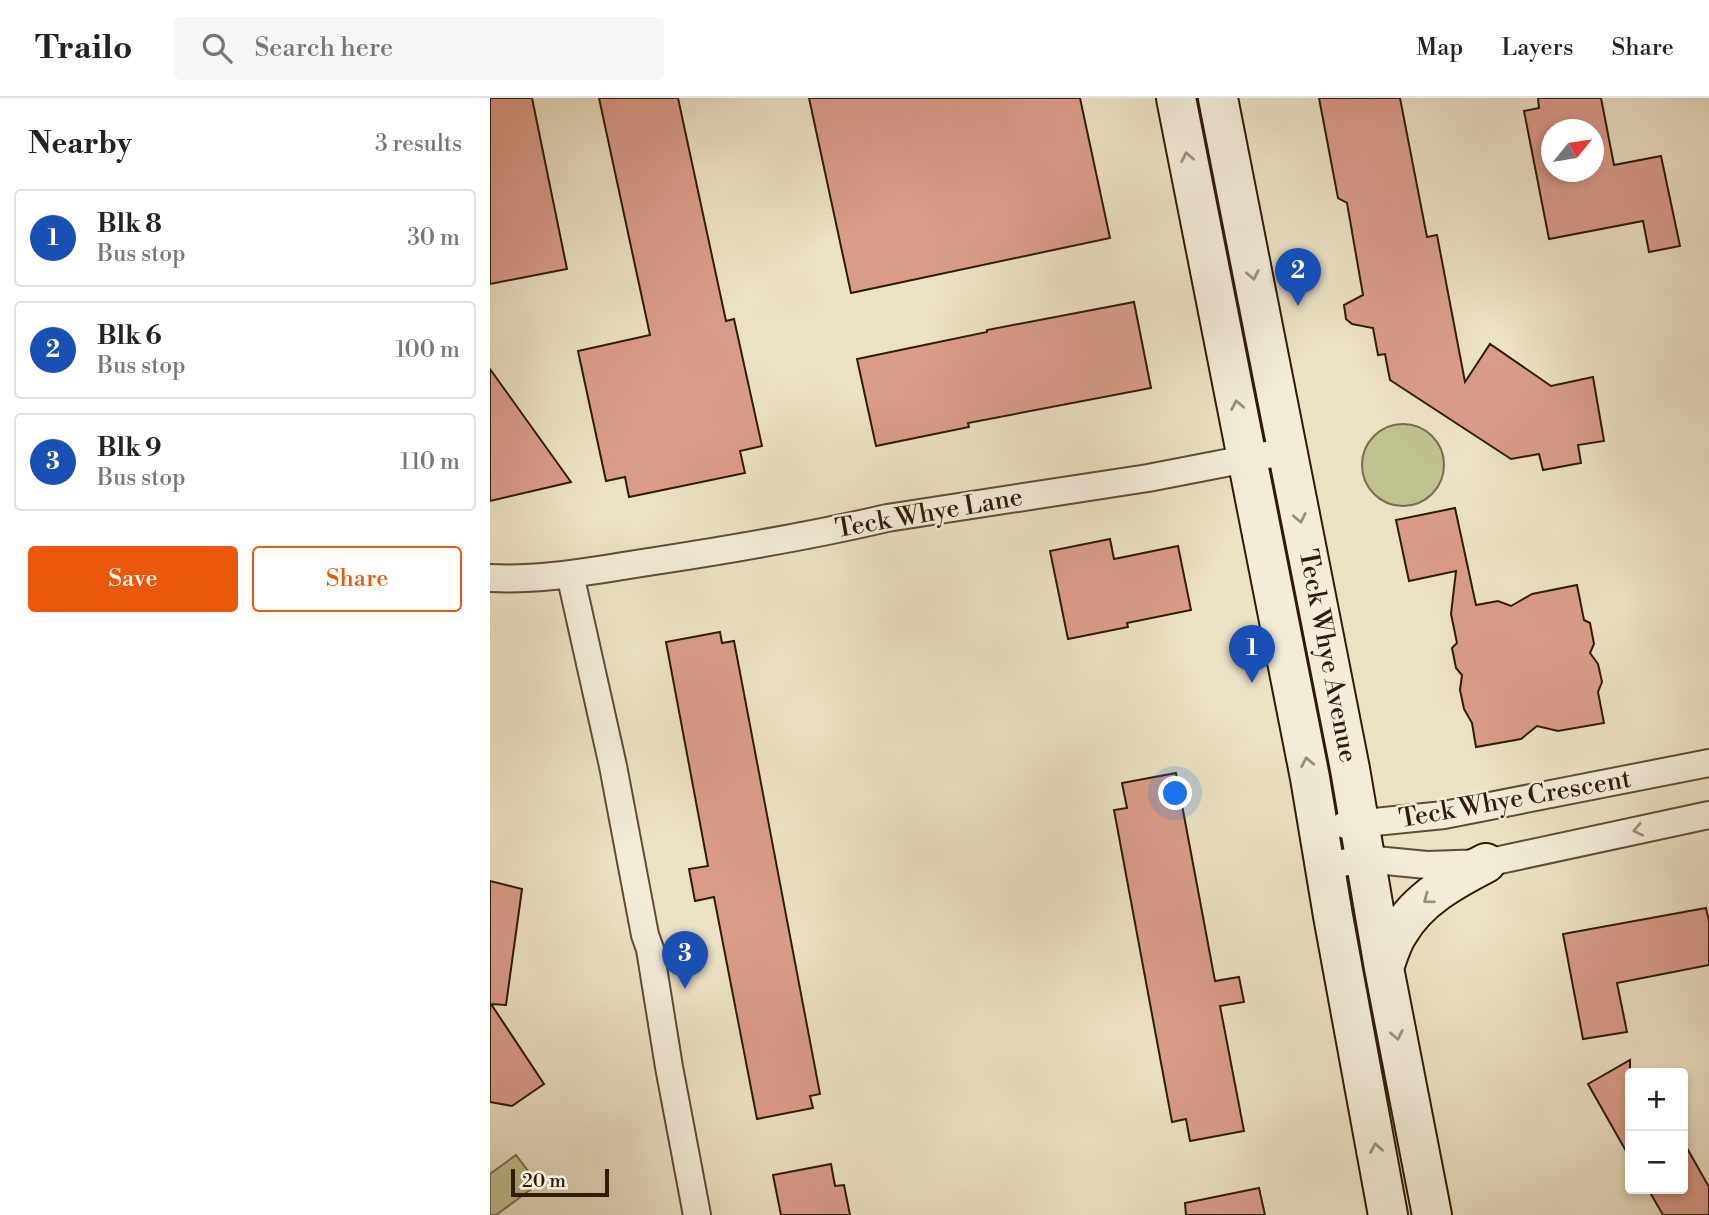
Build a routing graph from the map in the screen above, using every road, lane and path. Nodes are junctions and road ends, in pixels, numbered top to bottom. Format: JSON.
{"nodes":[{"id":1,"x":1176,"y":98,"type":"edge"},
{"id":2,"x":1218,"y":98,"type":"edge"},
{"id":3,"x":1287,"y":451,"type":"junction"},
{"id":4,"x":1247,"y":459,"type":"junction"},
{"id":5,"x":570,"y":574,"type":"junction"},
{"id":6,"x":490,"y":578,"type":"edge"},
{"id":7,"x":1709,"y":762,"type":"edge"},
{"id":8,"x":1709,"y":816,"type":"edge"},
{"id":9,"x":1319,"y":829,"type":"junction"},
{"id":10,"x":1362,"y":841,"type":"junction"},
{"id":11,"x":1486,"y":863,"type":"junction"},
{"id":12,"x":1325,"y":866,"type":"junction"},
{"id":13,"x":1384,"y":968,"type":"junction"},
{"id":14,"x":697,"y":1215,"type":"edge"},
{"id":15,"x":1388,"y":1215,"type":"edge"},
{"id":16,"x":1432,"y":1215,"type":"edge"}],
"edges":[{"from":4,"to":1,"type":"main road","name":"Teck Whye Avenue","one_way":true},
{"from":2,"to":3,"type":"main road","name":"Teck Whye Avenue","one_way":true},
{"from":3,"to":4,"type":"street","name":"Teck Whye Lane"},
{"from":3,"to":10,"type":"main road","name":"Teck Whye Avenue","one_way":true},
{"from":4,"to":5,"type":"street","name":"Teck Whye Lane"},
{"from":9,"to":4,"type":"main road","name":"Teck Whye Avenue","one_way":true},
{"from":5,"to":6,"type":"street","name":"Teck Whye Lane"},
{"from":5,"to":14,"type":"street"},
{"from":7,"to":10,"type":"street","name":"Teck Whye Crescent"},
{"from":8,"to":11,"type":"street","name":"Teck Whye Crescent","one_way":true},
{"from":9,"to":10,"type":"street","name":"Teck Whye Crescent"},
{"from":9,"to":12,"type":"main road","name":"Teck Whye Avenue"},
{"from":10,"to":11,"type":"street","name":"Teck Whye Crescent"},
{"from":10,"to":12,"type":"street","name":"Teck Whye Crescent"},
{"from":10,"to":13,"type":"main road","name":"Teck Whye Avenue"},
{"from":11,"to":13,"type":"main road","one_way":true},
{"from":15,"to":12,"type":"main road","name":"Teck Whye Avenue","one_way":true},
{"from":13,"to":16,"type":"main road","name":"Teck Whye Avenue","one_way":true}]}
